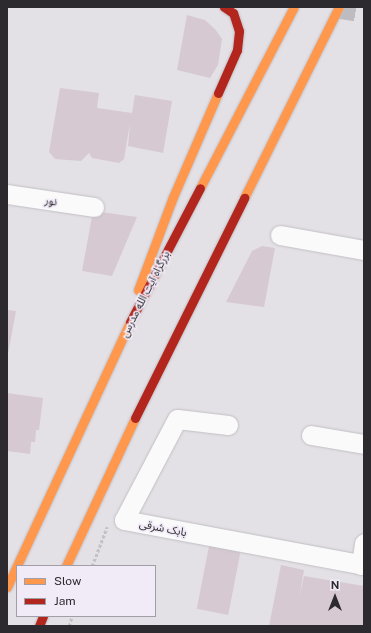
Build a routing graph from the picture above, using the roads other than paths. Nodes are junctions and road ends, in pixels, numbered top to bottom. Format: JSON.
{"nodes":[{"id":1,"x":224,"y":7,"type":"edge"},
{"id":2,"x":294,"y":7,"type":"edge"},
{"id":3,"x":339,"y":7,"type":"edge"},
{"id":4,"x":7,"y":194,"type":"edge"},
{"id":5,"x":94,"y":207,"type":"dead end"},
{"id":6,"x":280,"y":235,"type":"dead end"},
{"id":7,"x":364,"y":250,"type":"edge"},
{"id":8,"x":113,"y":356,"type":"junction"},
{"id":9,"x":228,"y":425,"type":"dead end"},
{"id":10,"x":311,"y":435,"type":"dead end"},
{"id":11,"x":364,"y":444,"type":"edge"},
{"id":12,"x":364,"y":543,"type":"edge"},
{"id":13,"x":17,"y":565,"type":"edge"},
{"id":14,"x":66,"y":565,"type":"edge"},
{"id":15,"x":362,"y":565,"type":"edge"},
{"id":16,"x":16,"y":567,"type":"edge"},
{"id":17,"x":7,"y":587,"type":"edge"},
{"id":18,"x":44,"y":617,"type":"edge"},
{"id":19,"x":39,"y":626,"type":"edge"}],
"edges":[{"from":1,"to":8,"type":"main road"},
{"from":2,"to":8,"type":"main road","name":"بزرگراه آیت الله مدرس"},
{"from":3,"to":14,"type":"main road"},
{"from":4,"to":5,"type":"street","name":"نور"},
{"from":6,"to":7,"type":"street"},
{"from":8,"to":13,"type":"main road","name":"بزرگراه آیت الله مدرس"},
{"from":9,"to":15,"type":"street","name":"بابک شرقی"},
{"from":10,"to":11,"type":"street"},
{"from":12,"to":15,"type":"street"},
{"from":16,"to":17,"type":"main road","name":"بزرگراه آیت الله مدرس"},
{"from":18,"to":19,"type":"main road"}]}
